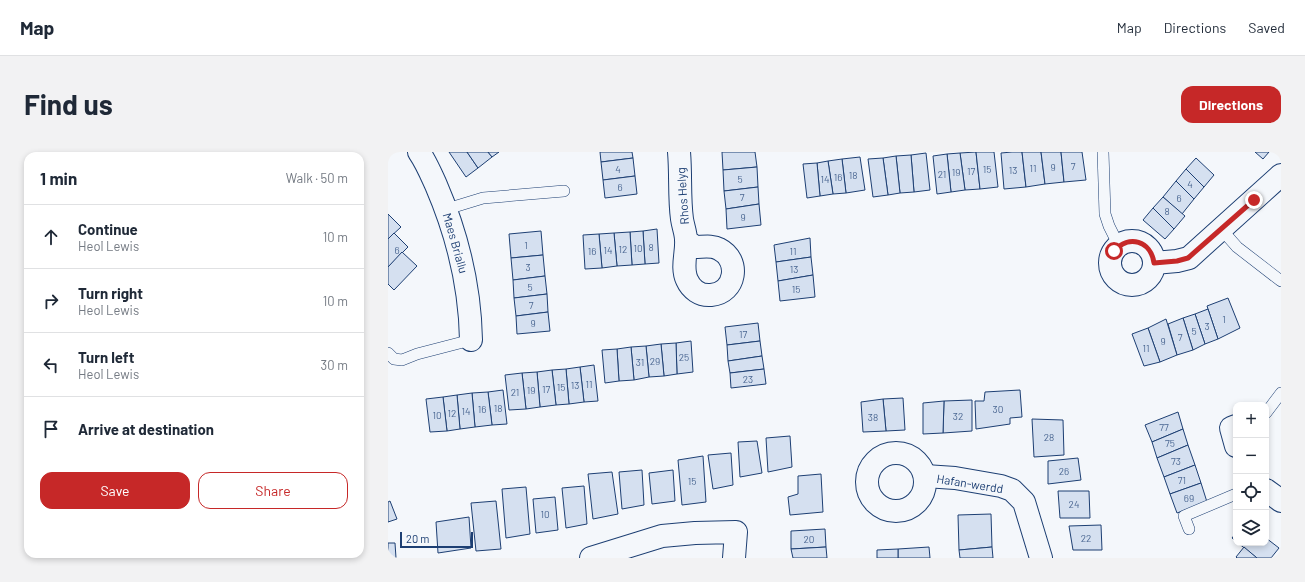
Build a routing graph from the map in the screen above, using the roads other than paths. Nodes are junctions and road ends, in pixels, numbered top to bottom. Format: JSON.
{"nodes":[{"id":1,"x":420,"y":152,"type":"edge"},
{"id":2,"x":679,"y":152,"type":"edge"},
{"id":3,"x":1103,"y":152,"type":"edge"},
{"id":4,"x":1281,"y":175,"type":"edge"},
{"id":5,"x":564,"y":191,"type":"dead end"},
{"id":6,"x":447,"y":209,"type":"junction"},
{"id":7,"x":1222,"y":230,"type":"junction"},
{"id":8,"x":687,"y":241,"type":"dead end"},
{"id":9,"x":1119,"y":246,"type":"junction"},
{"id":10,"x":1154,"y":263,"type":"junction"},
{"id":11,"x":1281,"y":280,"type":"edge"},
{"id":12,"x":471,"y":340,"type":"joint"},
{"id":13,"x":388,"y":353,"type":"edge"},
{"id":14,"x":1281,"y":393,"type":"edge"},
{"id":15,"x":1269,"y":409,"type":"edge"},
{"id":16,"x":925,"y":476,"type":"dead end"},
{"id":17,"x":1269,"y":492,"type":"edge"},
{"id":18,"x":1233,"y":495,"type":"edge"},
{"id":19,"x":1281,"y":501,"type":"edge"},
{"id":20,"x":1188,"y":529,"type":"dead end"},
{"id":21,"x":591,"y":558,"type":"edge"},
{"id":22,"x":734,"y":558,"type":"edge"},
{"id":23,"x":1041,"y":558,"type":"edge"}],
"edges":[{"from":1,"to":6,"type":"street","name":"Maes Briallu"},
{"from":2,"to":8,"type":"street","name":"Rhos Helyg"},
{"from":3,"to":9,"type":"lane"},
{"from":4,"to":7,"type":"street"},
{"from":5,"to":6,"type":"lane"},
{"from":6,"to":12,"type":"street","name":"Maes Briallu"},
{"from":7,"to":10,"type":"street"},
{"from":7,"to":11,"type":"lane"},
{"from":9,"to":10,"type":"street"},
{"from":9,"to":10,"type":"street"},
{"from":12,"to":13,"type":"lane"},
{"from":14,"to":15,"type":"lane"},
{"from":16,"to":23,"type":"street","name":"Hafan-werdd"},
{"from":17,"to":19,"type":"street"},
{"from":18,"to":20,"type":"lane"},
{"from":21,"to":22,"type":"street"}]}
